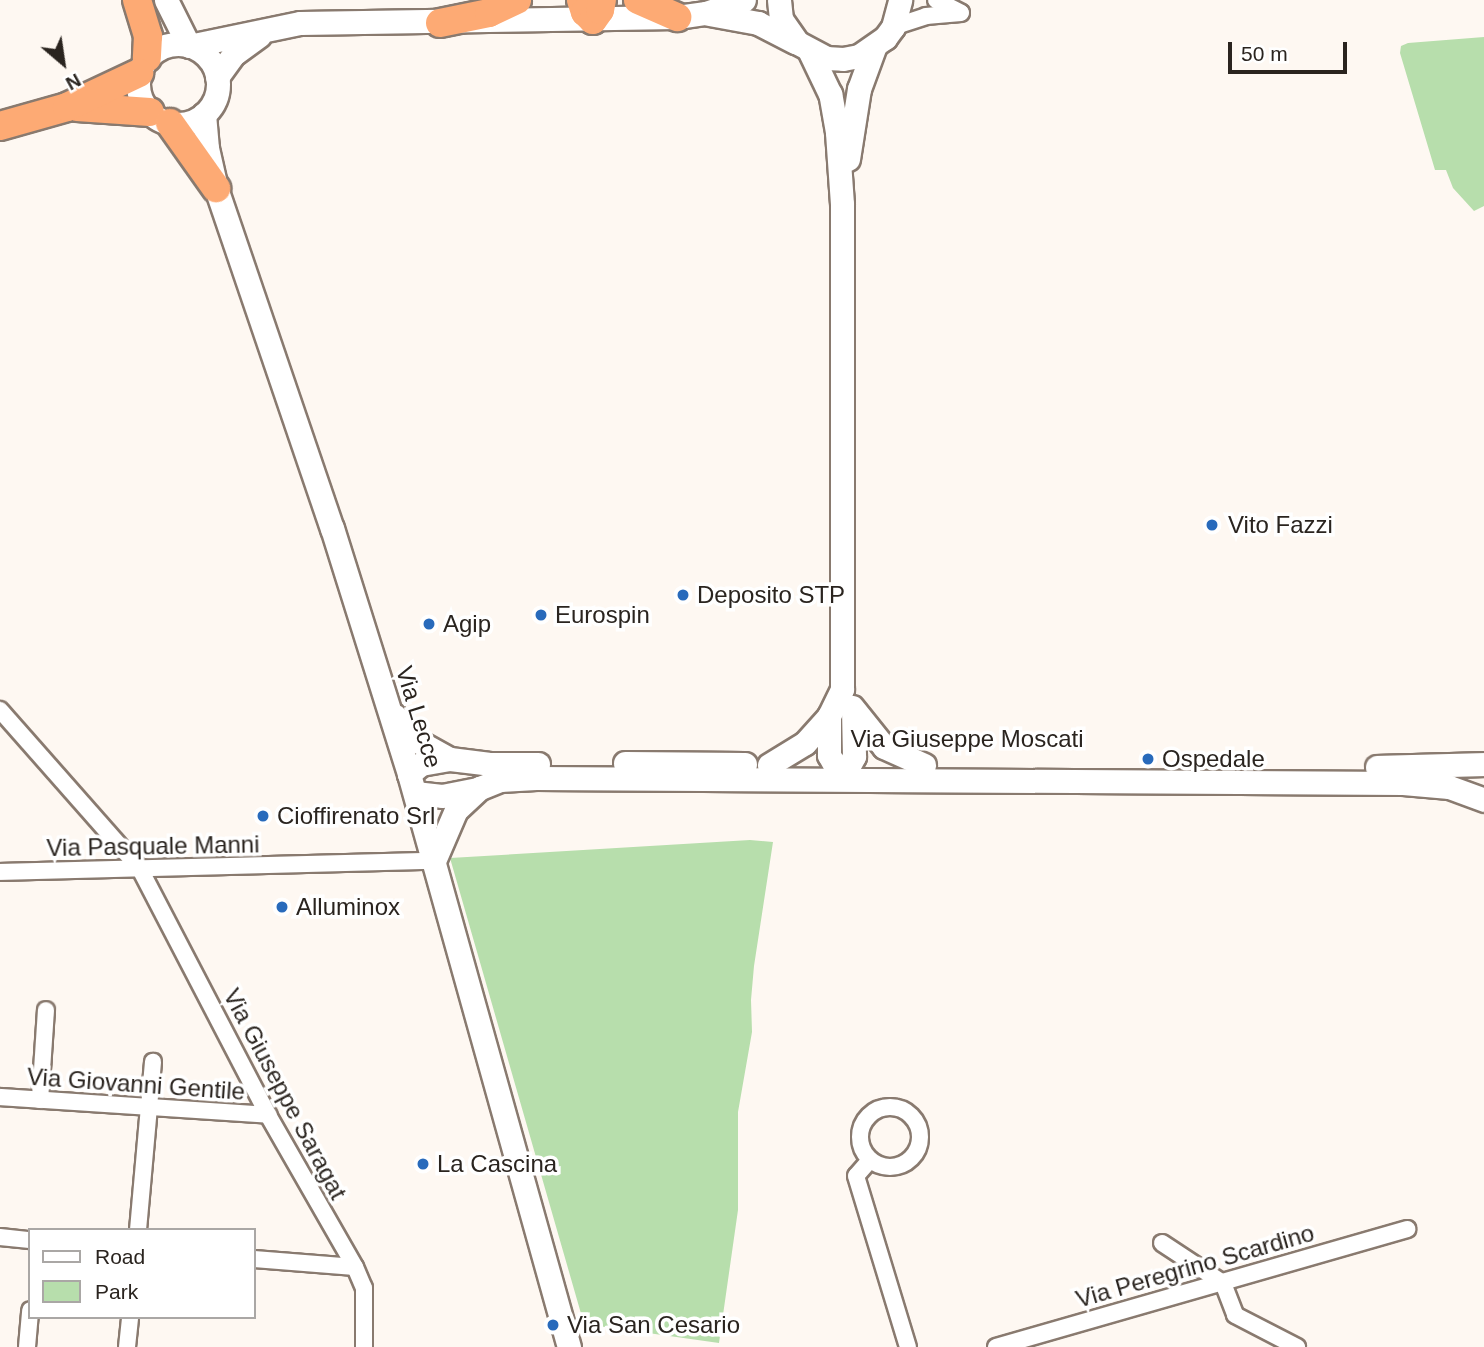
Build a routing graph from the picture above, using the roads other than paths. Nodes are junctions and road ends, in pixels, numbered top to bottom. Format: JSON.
{"nodes":[{"id":1,"x":137,"y":0,"type":"edge"},
{"id":2,"x":166,"y":0,"type":"edge"},
{"id":3,"x":517,"y":0,"type":"edge"},
{"id":4,"x":638,"y":0,"type":"edge"},
{"id":5,"x":744,"y":0,"type":"edge"},
{"id":6,"x":779,"y":0,"type":"edge"},
{"id":7,"x":900,"y":0,"type":"edge"},
{"id":8,"x":936,"y":0,"type":"edge"},
{"id":9,"x":592,"y":7,"type":"edge"},
{"id":10,"x":706,"y":13,"type":"junction"},
{"id":11,"x":677,"y":17,"type":"junction"},
{"id":12,"x":300,"y":23,"type":"junction"},
{"id":13,"x":440,"y":23,"type":"junction"},
{"id":14,"x":893,"y":27,"type":"junction"},
{"id":15,"x":189,"y":46,"type":"junction"},
{"id":16,"x":804,"y":48,"type":"junction"},
{"id":17,"x":874,"y":48,"type":"junction"},
{"id":18,"x":143,"y":65,"type":"junction"},
{"id":19,"x":217,"y":77,"type":"junction"},
{"id":20,"x":67,"y":107,"type":"junction"},
{"id":21,"x":204,"y":114,"type":"junction"},
{"id":22,"x":160,"y":118,"type":"junction"},
{"id":23,"x":0,"y":126,"type":"edge"},
{"id":24,"x":216,"y":188,"type":"junction"},
{"id":25,"x":842,"y":204,"type":"junction"},
{"id":26,"x":848,"y":699,"type":"junction"},
{"id":27,"x":387,"y":705,"type":"junction"},
{"id":28,"x":0,"y":710,"type":"edge"},
{"id":29,"x":829,"y":716,"type":"junction"},
{"id":30,"x":450,"y":759,"type":"junction"},
{"id":31,"x":1484,"y":764,"type":"edge"},
{"id":32,"x":769,"y":765,"type":"junction"},
{"id":33,"x":924,"y":765,"type":"junction"},
{"id":34,"x":842,"y":769,"type":"junction"},
{"id":35,"x":412,"y":784,"type":"junction"},
{"id":36,"x":480,"y":788,"type":"junction"},
{"id":37,"x":1484,"y":800,"type":"edge"},
{"id":38,"x":434,"y":861,"type":"junction"},
{"id":39,"x":140,"y":869,"type":"junction"},
{"id":40,"x":0,"y":872,"type":"edge"},
{"id":41,"x":46,"y":1010,"type":"dead end"},
{"id":42,"x":153,"y":1062,"type":"dead end"},
{"id":43,"x":40,"y":1100,"type":"junction"},
{"id":44,"x":0,"y":1102,"type":"edge"},
{"id":45,"x":146,"y":1107,"type":"junction"},
{"id":46,"x":268,"y":1115,"type":"junction"},
{"id":47,"x":870,"y":1160,"type":"dead end"},
{"id":48,"x":138,"y":1228,"type":"edge"},
{"id":49,"x":1407,"y":1229,"type":"dead end"},
{"id":50,"x":0,"y":1237,"type":"edge"},
{"id":51,"x":28,"y":1240,"type":"edge"},
{"id":52,"x":1162,"y":1243,"type":"dead end"},
{"id":53,"x":256,"y":1259,"type":"edge"},
{"id":54,"x":355,"y":1267,"type":"junction"},
{"id":55,"x":1223,"y":1283,"type":"junction"},
{"id":56,"x":29,"y":1319,"type":"edge"},
{"id":57,"x":130,"y":1319,"type":"edge"},
{"id":58,"x":27,"y":1347,"type":"edge"},
{"id":59,"x":127,"y":1347,"type":"edge"},
{"id":60,"x":364,"y":1347,"type":"edge"},
{"id":61,"x":569,"y":1347,"type":"edge"},
{"id":62,"x":908,"y":1347,"type":"edge"},
{"id":63,"x":996,"y":1347,"type":"edge"},
{"id":64,"x":1297,"y":1347,"type":"edge"}],
"edges":[{"from":1,"to":18,"type":"highway"},
{"from":2,"to":15,"type":"street"},
{"from":3,"to":13,"type":"highway"},
{"from":4,"to":11,"type":"highway"},
{"from":5,"to":10,"type":"street"},
{"from":6,"to":16,"type":"street"},
{"from":7,"to":14,"type":"street"},
{"from":8,"to":14,"type":"street"},
{"from":9,"to":11,"type":"street"},
{"from":9,"to":13,"type":"street"},
{"from":10,"to":11,"type":"street"},
{"from":10,"to":16,"type":"street"},
{"from":12,"to":13,"type":"street"},
{"from":12,"to":15,"type":"street"},
{"from":12,"to":19,"type":"street"},
{"from":14,"to":17,"type":"street"},
{"from":15,"to":18,"type":"street"},
{"from":15,"to":19,"type":"street"},
{"from":16,"to":17,"type":"street"},
{"from":16,"to":25,"type":"street"},
{"from":17,"to":25,"type":"street"},
{"from":18,"to":20,"type":"highway"},
{"from":18,"to":22,"type":"street"},
{"from":19,"to":21,"type":"street"},
{"from":20,"to":22,"type":"highway"},
{"from":20,"to":23,"type":"highway"},
{"from":21,"to":22,"type":"street"},
{"from":21,"to":24,"type":"street","name":"Via Lecce"},
{"from":22,"to":24,"type":"highway"},
{"from":24,"to":27,"type":"street","name":"Via Lecce"},
{"from":25,"to":26,"type":"street"},
{"from":26,"to":29,"type":"street"},
{"from":26,"to":33,"type":"street"},
{"from":26,"to":34,"type":"street"},
{"from":27,"to":30,"type":"street","name":"Via Giuseppe Moscati"},
{"from":27,"to":35,"type":"street","name":"Via Lecce"},
{"from":28,"to":39,"type":"street","name":"Via Giuseppe Saragat"},
{"from":29,"to":32,"type":"street"},
{"from":29,"to":34,"type":"street"},
{"from":30,"to":32,"type":"street","name":"Via Giuseppe Moscati"},
{"from":30,"to":35,"type":"street","name":"Via Giuseppe Moscati"},
{"from":31,"to":33,"type":"street","name":"Via Giuseppe Moscati"},
{"from":32,"to":34,"type":"street","name":"Via Giuseppe Moscati"},
{"from":33,"to":34,"type":"street","name":"Via Giuseppe Moscati"},
{"from":34,"to":36,"type":"street","name":"Via Giuseppe Moscati"},
{"from":34,"to":37,"type":"street","name":"Via Giuseppe Moscati"},
{"from":35,"to":36,"type":"street","name":"Via Giuseppe Moscati"},
{"from":35,"to":38,"type":"street","name":"Via Lecce"},
{"from":36,"to":38,"type":"street","name":"Via Giuseppe Moscati"},
{"from":38,"to":39,"type":"street","name":"Via Pasquale Manni"},
{"from":38,"to":61,"type":"street","name":"Via Lecce"},
{"from":39,"to":40,"type":"street","name":"Via Pasquale Manni"},
{"from":39,"to":46,"type":"street","name":"Via Giuseppe Saragat"},
{"from":41,"to":43,"type":"street"},
{"from":42,"to":45,"type":"street"},
{"from":43,"to":44,"type":"street","name":"Via Giovanni Gentile"},
{"from":43,"to":45,"type":"street","name":"Via Giovanni Gentile"},
{"from":45,"to":46,"type":"street","name":"Via Giovanni Gentile"},
{"from":45,"to":48,"type":"street"},
{"from":46,"to":54,"type":"street","name":"Via Giuseppe Saragat"},
{"from":47,"to":62,"type":"street"},
{"from":49,"to":55,"type":"street","name":"Via Peregrino Scardino"},
{"from":50,"to":51,"type":"street"},
{"from":52,"to":55,"type":"street"},
{"from":53,"to":54,"type":"street"},
{"from":54,"to":60,"type":"street","name":"Via Giuseppe Saragat"},
{"from":55,"to":63,"type":"street","name":"Via Peregrino Scardino"},
{"from":55,"to":64,"type":"street"},
{"from":56,"to":58,"type":"street"},
{"from":57,"to":59,"type":"street"}]}
